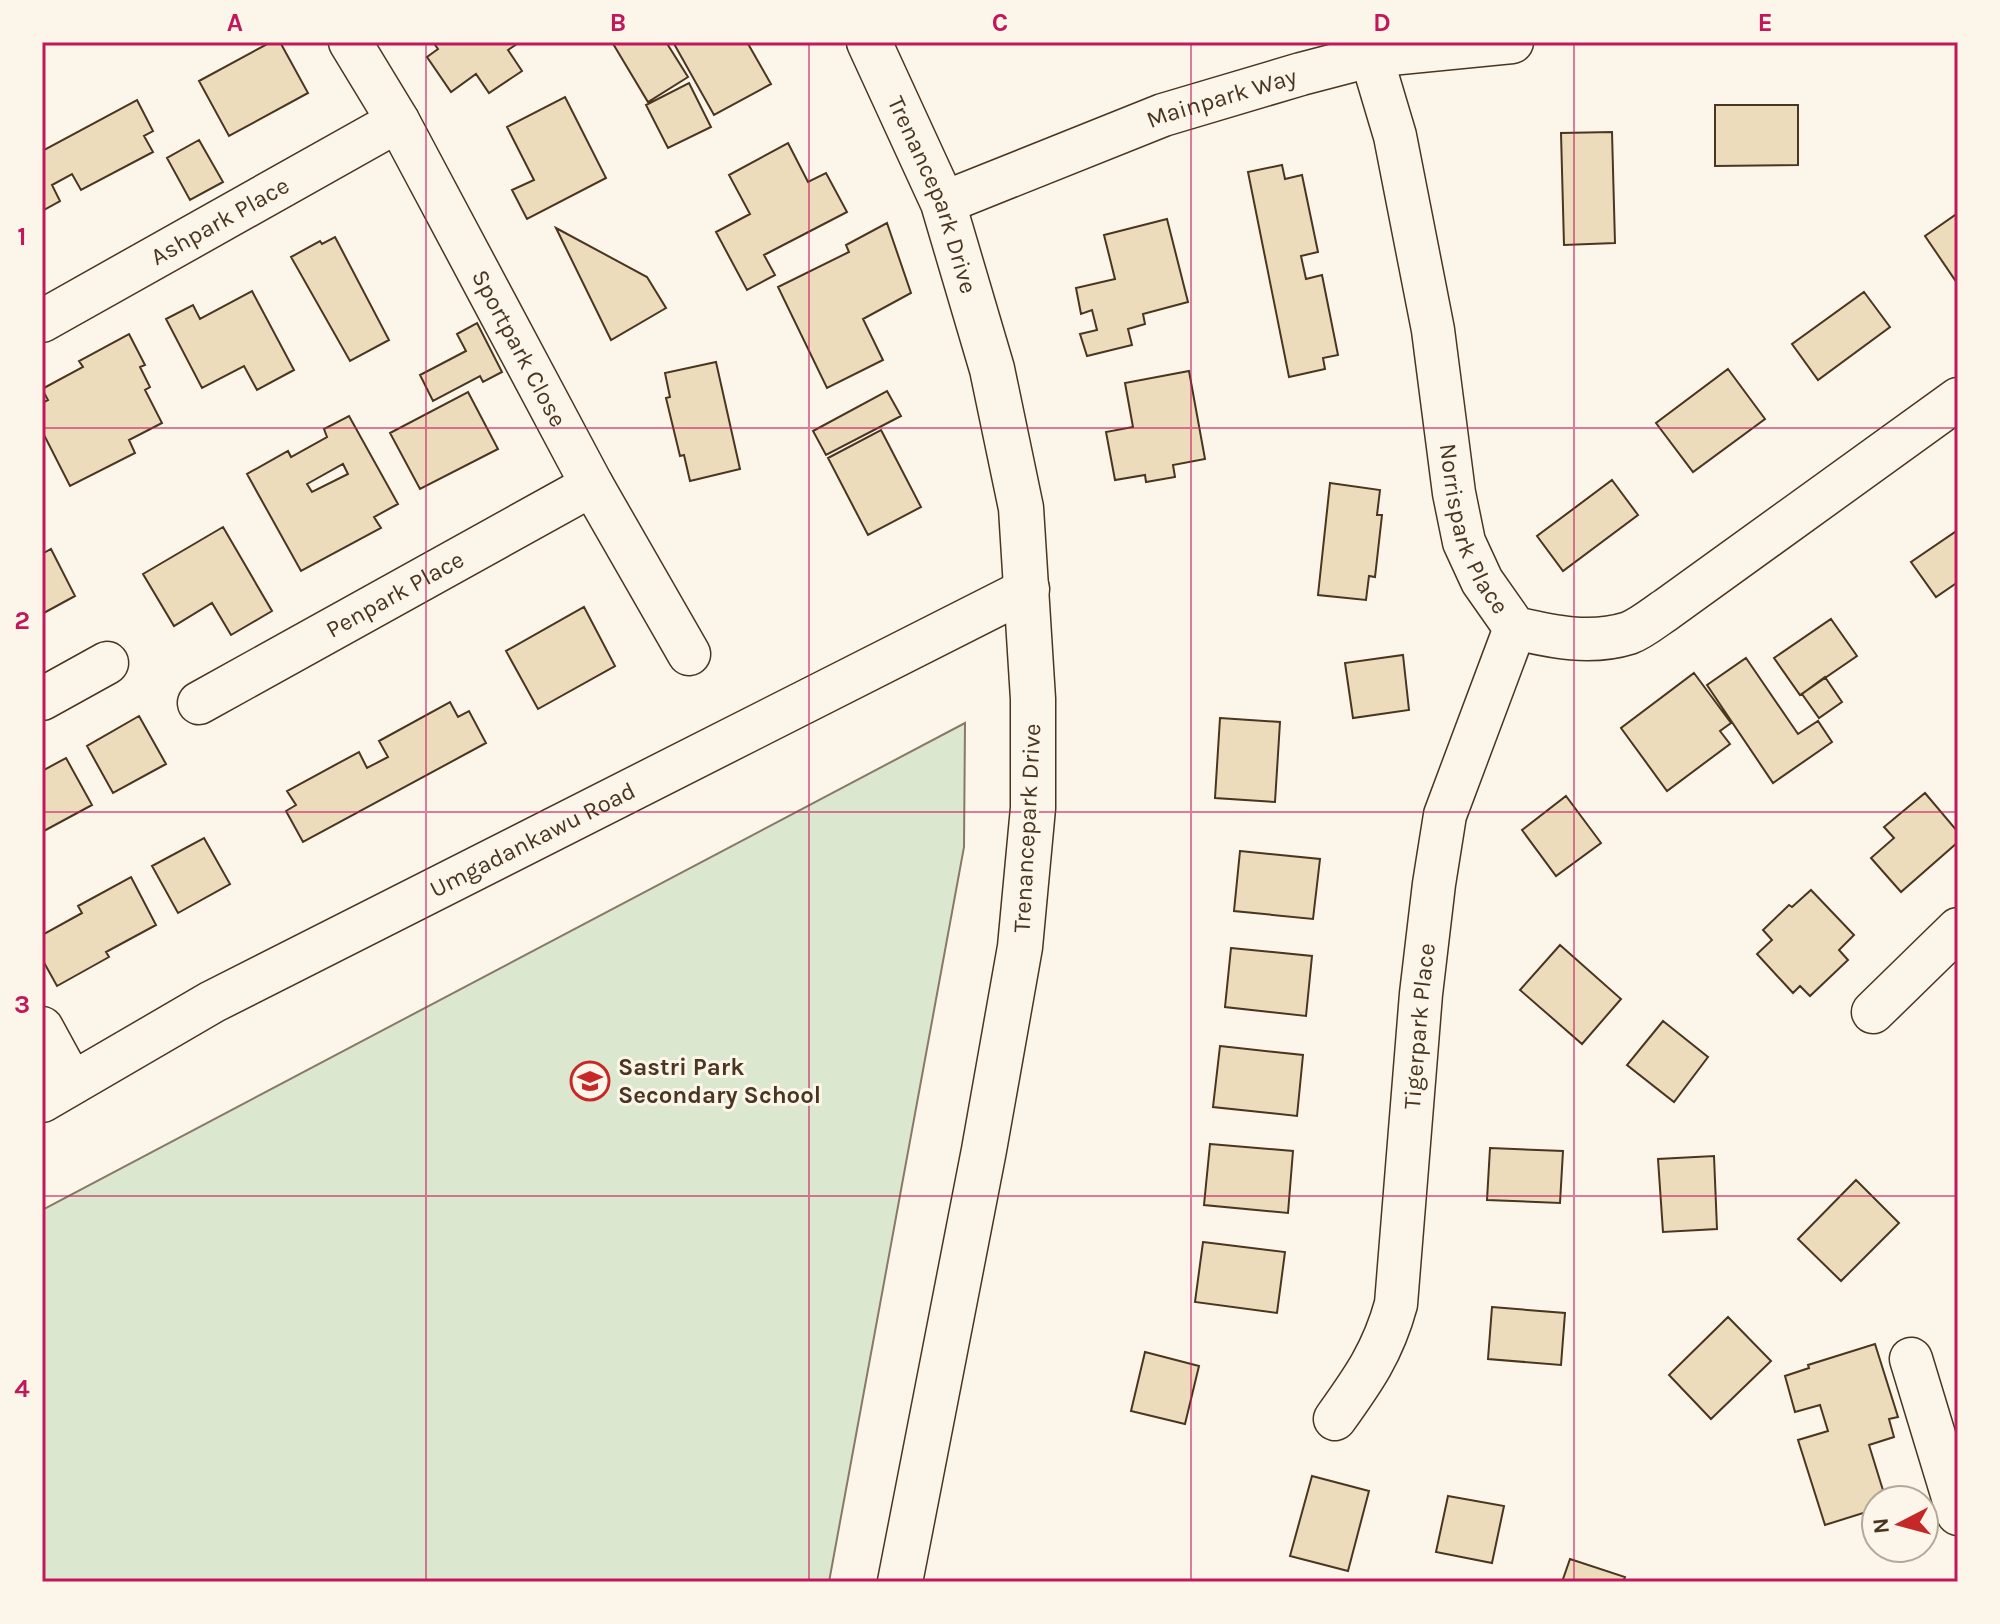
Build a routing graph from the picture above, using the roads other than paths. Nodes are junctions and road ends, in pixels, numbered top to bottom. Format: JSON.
{"nodes":[{"id":1,"x":350,"y":42,"type":"edge"},
{"id":2,"x":869,"y":42,"type":"edge"},
{"id":3,"x":1512,"y":42,"type":"edge"},
{"id":4,"x":1369,"y":49,"type":"edge"},
{"id":5,"x":398,"y":121,"type":"junction"},
{"id":6,"x":943,"y":203,"type":"junction"},
{"id":7,"x":42,"y":321,"type":"edge"},
{"id":8,"x":1958,"y":399,"type":"edge"},
{"id":9,"x":592,"y":485,"type":"junction"},
{"id":10,"x":1028,"y":589,"type":"junction"},
{"id":11,"x":1515,"y":628,"type":"junction"},
{"id":12,"x":689,"y":654,"type":"dead end"},
{"id":13,"x":107,"y":663,"type":"dead end"},
{"id":14,"x":42,"y":699,"type":"edge"},
{"id":15,"x":199,"y":703,"type":"dead end"},
{"id":16,"x":1958,"y":929,"type":"edge"},
{"id":17,"x":1873,"y":1012,"type":"dead end"},
{"id":18,"x":42,"y":1028,"type":"edge"},
{"id":19,"x":57,"y":1092,"type":"edge"},
{"id":20,"x":1911,"y":1359,"type":"dead end"},
{"id":21,"x":1335,"y":1419,"type":"dead end"},
{"id":22,"x":1958,"y":1514,"type":"edge"},
{"id":23,"x":900,"y":1582,"type":"edge"}],
"edges":[{"from":1,"to":5,"type":"street","name":"Sportpark Close"},
{"from":2,"to":6,"type":"street","name":"Trenancepark Drive"},
{"from":3,"to":4,"type":"street","name":"Mainpark Way"},
{"from":4,"to":6,"type":"street","name":"Mainpark Way"},
{"from":4,"to":11,"type":"street","name":"Norrispark Place"},
{"from":5,"to":7,"type":"street","name":"Ashpark Place"},
{"from":5,"to":9,"type":"street","name":"Sportpark Close"},
{"from":6,"to":10,"type":"street","name":"Trenancepark Drive"},
{"from":8,"to":11,"type":"street","name":"Norrispark Place"},
{"from":9,"to":12,"type":"street","name":"Sportpark Close"},
{"from":9,"to":15,"type":"street","name":"Penpark Place"},
{"from":10,"to":19,"type":"street","name":"Umgadankawu Road"},
{"from":10,"to":23,"type":"street","name":"Trenancepark Drive"},
{"from":11,"to":21,"type":"street","name":"Tigerpark Place"},
{"from":13,"to":14,"type":"street"},
{"from":16,"to":17,"type":"street"},
{"from":18,"to":19,"type":"street"},
{"from":20,"to":22,"type":"street"}]}
